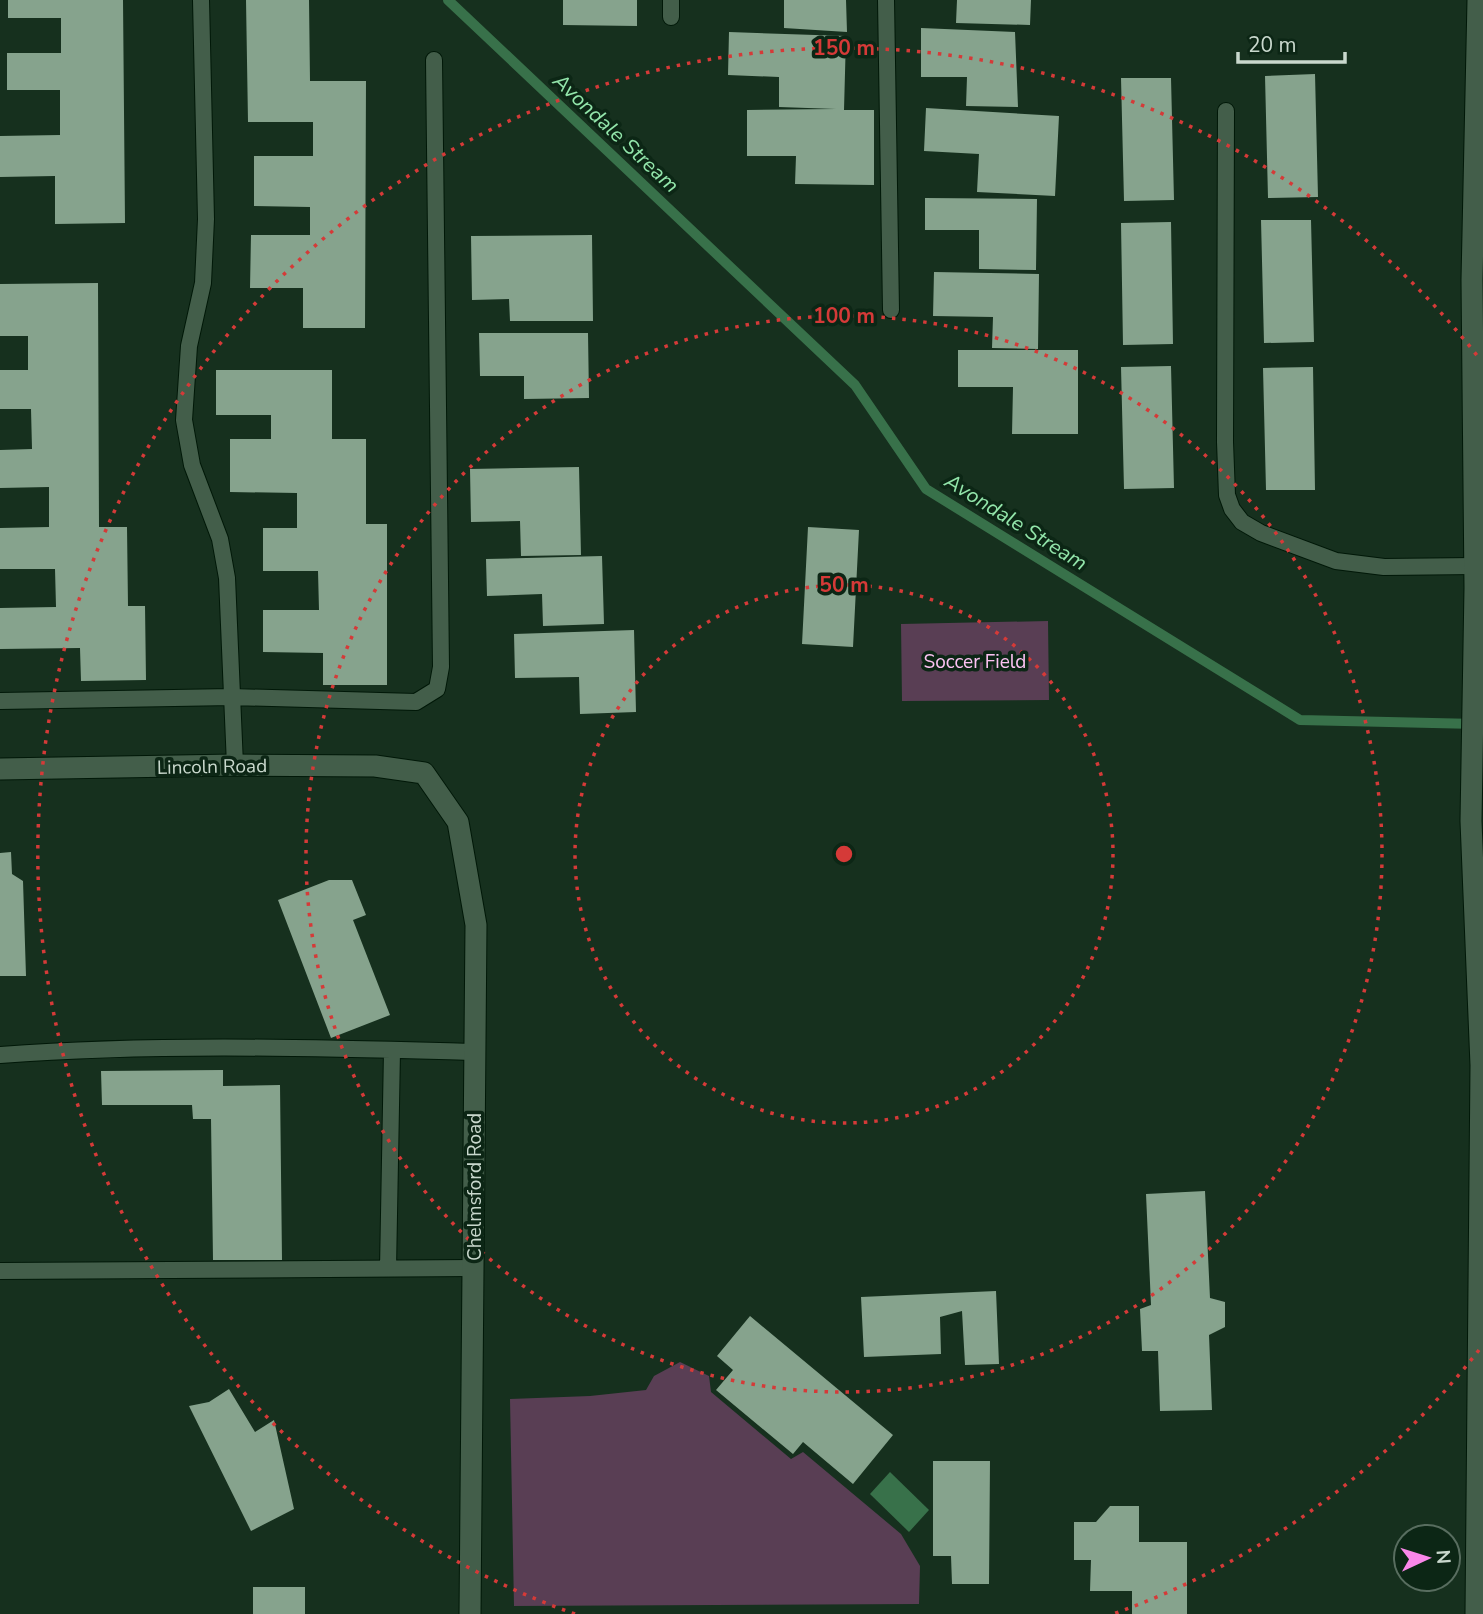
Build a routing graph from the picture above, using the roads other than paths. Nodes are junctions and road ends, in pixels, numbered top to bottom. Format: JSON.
{"nodes":[{"id":1,"x":201,"y":0,"type":"edge"},
{"id":2,"x":671,"y":0,"type":"edge"},
{"id":3,"x":886,"y":0,"type":"edge"},
{"id":4,"x":1478,"y":0,"type":"edge"},
{"id":5,"x":671,"y":17,"type":"dead end"},
{"id":6,"x":433,"y":60,"type":"dead end"},
{"id":7,"x":1226,"y":111,"type":"dead end"},
{"id":8,"x":1478,"y":280,"type":"edge"},
{"id":9,"x":891,"y":310,"type":"dead end"},
{"id":10,"x":1475,"y":577,"type":"junction"},
{"id":11,"x":232,"y":697,"type":"junction"},
{"id":12,"x":0,"y":701,"type":"edge"},
{"id":13,"x":235,"y":765,"type":"junction"},
{"id":14,"x":0,"y":769,"type":"edge"},
{"id":15,"x":424,"y":772,"type":"joint"},
{"id":16,"x":392,"y":1051,"type":"junction"},
{"id":17,"x":475,"y":1052,"type":"junction"},
{"id":18,"x":0,"y":1055,"type":"edge"},
{"id":19,"x":473,"y":1268,"type":"junction"},
{"id":20,"x":388,"y":1269,"type":"junction"},
{"id":21,"x":0,"y":1271,"type":"edge"},
{"id":22,"x":470,"y":1614,"type":"edge"},
{"id":23,"x":1476,"y":1614,"type":"edge"}],
"edges":[{"from":1,"to":11,"type":"lane"},
{"from":2,"to":5,"type":"lane"},
{"from":3,"to":9,"type":"lane"},
{"from":4,"to":8,"type":"street"},
{"from":6,"to":11,"type":"lane"},
{"from":7,"to":10,"type":"lane"},
{"from":8,"to":10,"type":"street"},
{"from":10,"to":23,"type":"street"},
{"from":11,"to":12,"type":"lane"},
{"from":11,"to":13,"type":"lane"},
{"from":13,"to":14,"type":"street","name":"Lincoln Road"},
{"from":13,"to":15,"type":"street","name":"Lincoln Road"},
{"from":15,"to":17,"type":"street","name":"Chelmsford Road"},
{"from":16,"to":17,"type":"lane"},
{"from":16,"to":18,"type":"lane"},
{"from":16,"to":20,"type":"lane"},
{"from":17,"to":19,"type":"street","name":"Chelmsford Road"},
{"from":19,"to":20,"type":"lane"},
{"from":19,"to":22,"type":"street","name":"Chelmsford Road"},
{"from":20,"to":21,"type":"lane"}]}
